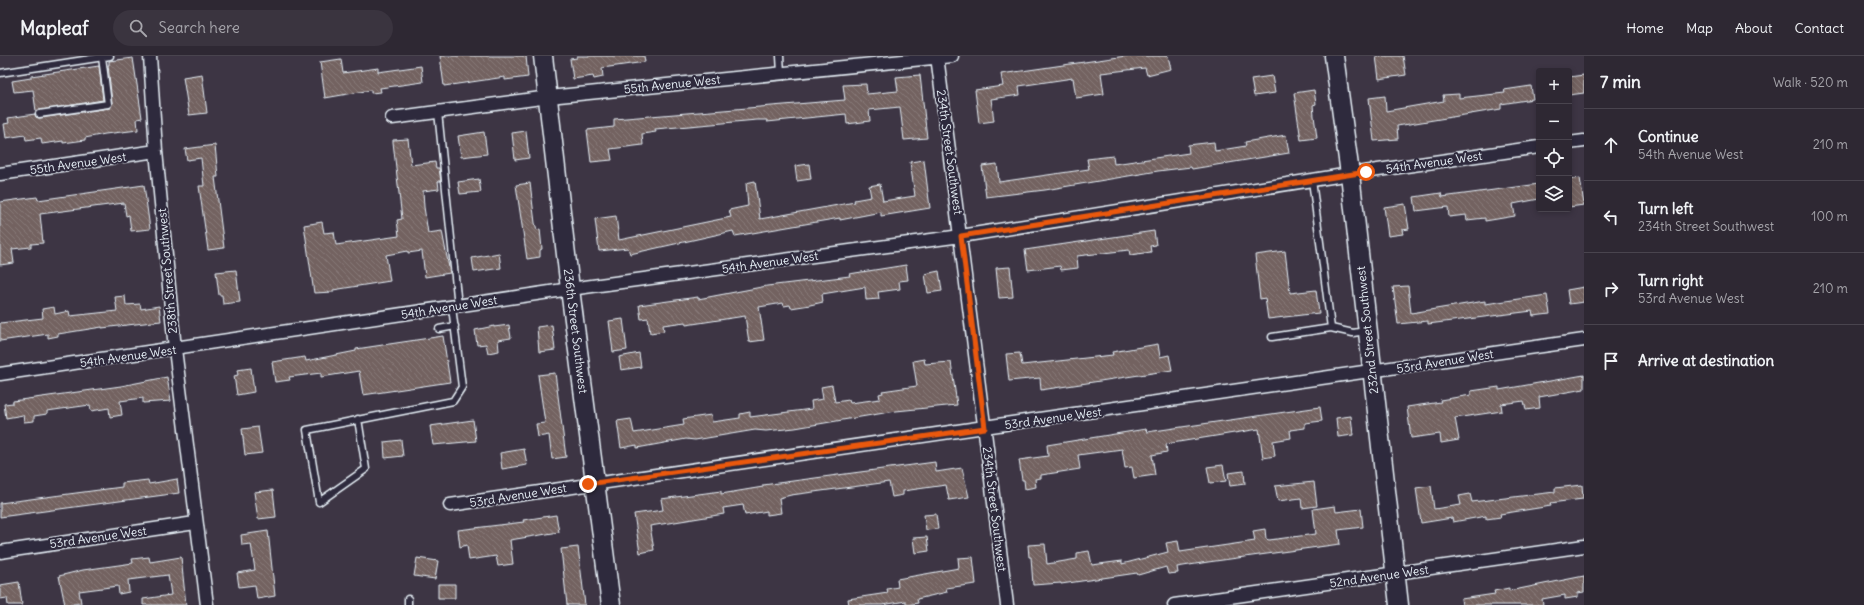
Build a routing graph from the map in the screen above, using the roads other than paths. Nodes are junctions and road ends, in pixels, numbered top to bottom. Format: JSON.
{"nodes":[{"id":1,"x":110,"y":56,"type":"edge"},
{"id":2,"x":150,"y":56,"type":"edge"},
{"id":3,"x":544,"y":56,"type":"edge"},
{"id":4,"x":780,"y":56,"type":"edge"},
{"id":5,"x":952,"y":56,"type":"edge"},
{"id":6,"x":1334,"y":56,"type":"edge"},
{"id":7,"x":102,"y":57,"type":"junction"},
{"id":8,"x":937,"y":57,"type":"edge"},
{"id":9,"x":0,"y":73,"type":"edge"},
{"id":10,"x":781,"y":73,"type":"junction"},
{"id":11,"x":549,"y":98,"type":"junction"},
{"id":12,"x":438,"y":112,"type":"junction"},
{"id":13,"x":39,"y":114,"type":"dead end"},
{"id":14,"x":392,"y":118,"type":"dead end"},
{"id":15,"x":1584,"y":141,"type":"edge"},
{"id":16,"x":1572,"y":143,"type":"edge"},
{"id":17,"x":1536,"y":147,"type":"edge"},
{"id":18,"x":156,"y":151,"type":"junction"},
{"id":19,"x":0,"y":174,"type":"edge"},
{"id":20,"x":1350,"y":174,"type":"junction"},
{"id":21,"x":1312,"y":180,"type":"junction"},
{"id":22,"x":961,"y":236,"type":"junction"},
{"id":23,"x":570,"y":288,"type":"junction"},
{"id":24,"x":455,"y":306,"type":"junction"},
{"id":25,"x":455,"y":326,"type":"junction"},
{"id":26,"x":1331,"y":328,"type":"junction"},
{"id":27,"x":439,"y":329,"type":"dead end"},
{"id":28,"x":1367,"y":331,"type":"junction"},
{"id":29,"x":1272,"y":337,"type":"dead end"},
{"id":30,"x":1584,"y":340,"type":"edge"},
{"id":31,"x":175,"y":349,"type":"junction"},
{"id":32,"x":1372,"y":372,"type":"junction"},
{"id":33,"x":0,"y":374,"type":"edge"},
{"id":34,"x":358,"y":419,"type":"junction"},
{"id":35,"x":985,"y":428,"type":"junction"},
{"id":36,"x":596,"y":483,"type":"junction"},
{"id":37,"x":450,"y":505,"type":"dead end"},
{"id":38,"x":195,"y":523,"type":"junction"},
{"id":39,"x":1584,"y":546,"type":"edge"},
{"id":40,"x":0,"y":552,"type":"edge"},
{"id":41,"x":1394,"y":574,"type":"junction"},
{"id":42,"x":1243,"y":595,"type":"junction"},
{"id":43,"x":207,"y":605,"type":"edge"},
{"id":44,"x":611,"y":605,"type":"edge"},
{"id":45,"x":1007,"y":605,"type":"edge"},
{"id":46,"x":1174,"y":605,"type":"edge"},
{"id":47,"x":1233,"y":605,"type":"edge"},
{"id":48,"x":1399,"y":605,"type":"edge"}],
"edges":[{"from":1,"to":7,"type":"lane"},
{"from":2,"to":18,"type":"street","name":"238th Street Southwest"},
{"from":3,"to":11,"type":"main road","name":"236th Street Southwest"},
{"from":4,"to":10,"type":"lane"},
{"from":5,"to":8,"type":"street","name":"55th Avenue West"},
{"from":6,"to":20,"type":"main road","name":"232nd Street Southwest"},
{"from":7,"to":9,"type":"lane"},
{"from":7,"to":13,"type":"lane"},
{"from":8,"to":10,"type":"street","name":"55th Avenue West"},
{"from":8,"to":22,"type":"street","name":"234th Street Southwest"},
{"from":10,"to":11,"type":"street","name":"55th Avenue West"},
{"from":11,"to":12,"type":"street","name":"55th Avenue West"},
{"from":11,"to":23,"type":"main road","name":"236th Street Southwest"},
{"from":12,"to":14,"type":"street","name":"55th Avenue West"},
{"from":12,"to":24,"type":"lane"},
{"from":15,"to":16,"type":"street"},
{"from":17,"to":20,"type":"street","name":"54th Avenue West"},
{"from":18,"to":19,"type":"street","name":"55th Avenue West"},
{"from":18,"to":31,"type":"street","name":"238th Street Southwest"},
{"from":20,"to":21,"type":"street","name":"54th Avenue West"},
{"from":20,"to":28,"type":"main road","name":"232nd Street Southwest"},
{"from":21,"to":22,"type":"street","name":"54th Avenue West"},
{"from":21,"to":26,"type":"lane"},
{"from":22,"to":23,"type":"street","name":"54th Avenue West"},
{"from":22,"to":35,"type":"street","name":"234th Street Southwest"},
{"from":23,"to":24,"type":"street","name":"54th Avenue West"},
{"from":23,"to":36,"type":"main road","name":"236th Street Southwest"},
{"from":24,"to":25,"type":"lane"},
{"from":24,"to":31,"type":"street","name":"54th Avenue West"},
{"from":25,"to":27,"type":"lane"},
{"from":25,"to":34,"type":"lane"},
{"from":26,"to":28,"type":"lane"},
{"from":26,"to":29,"type":"lane"},
{"from":28,"to":32,"type":"main road","name":"232nd Street Southwest"},
{"from":30,"to":32,"type":"street","name":"53rd Avenue West"},
{"from":31,"to":33,"type":"street","name":"54th Avenue West"},
{"from":31,"to":38,"type":"street","name":"238th Street Southwest"},
{"from":32,"to":35,"type":"street","name":"53rd Avenue West"},
{"from":32,"to":41,"type":"main road","name":"232nd Street Southwest"},
{"from":34,"to":34,"type":"lane"},
{"from":35,"to":36,"type":"street","name":"53rd Avenue West"},
{"from":35,"to":45,"type":"street","name":"234th Street Southwest"},
{"from":36,"to":37,"type":"street","name":"53rd Avenue West"},
{"from":36,"to":44,"type":"main road","name":"236th Street Southwest"},
{"from":38,"to":40,"type":"street","name":"53rd Avenue West"},
{"from":38,"to":43,"type":"street","name":"238th Street Southwest"},
{"from":39,"to":41,"type":"street","name":"52nd Avenue West"},
{"from":41,"to":42,"type":"street","name":"52nd Avenue West"},
{"from":41,"to":48,"type":"main road","name":"232nd Street Southwest"},
{"from":42,"to":46,"type":"street","name":"52nd Avenue West"},
{"from":42,"to":47,"type":"street"}]}
